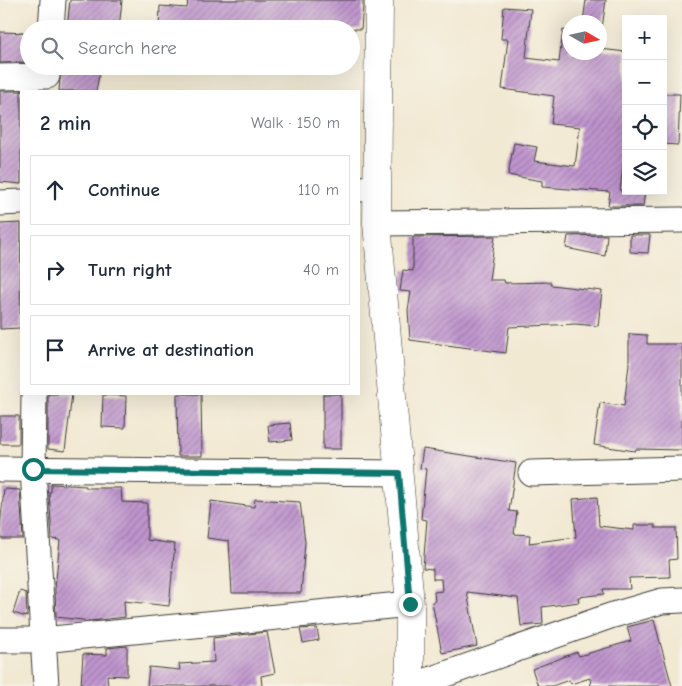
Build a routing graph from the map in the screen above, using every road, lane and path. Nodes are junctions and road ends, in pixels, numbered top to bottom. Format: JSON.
{"nodes":[{"id":1,"x":53,"y":0,"type":"edge"},
{"id":2,"x":378,"y":0,"type":"edge"},
{"id":3,"x":52,"y":20,"type":"edge"},
{"id":4,"x":0,"y":77,"type":"edge"},
{"id":5,"x":47,"y":78,"type":"edge"},
{"id":6,"x":368,"y":188,"type":"edge"},
{"id":7,"x":20,"y":202,"type":"edge"},
{"id":8,"x":0,"y":203,"type":"edge"},
{"id":9,"x":682,"y":220,"type":"edge"},
{"id":10,"x":377,"y":223,"type":"junction"},
{"id":11,"x":34,"y":395,"type":"edge"},
{"id":12,"x":0,"y":469,"type":"edge"},
{"id":13,"x":33,"y":469,"type":"junction"},
{"id":14,"x":682,"y":469,"type":"edge"},
{"id":15,"x":399,"y":473,"type":"junction"},
{"id":16,"x":531,"y":473,"type":"dead end"},
{"id":17,"x":682,"y":600,"type":"edge"},
{"id":18,"x":410,"y":604,"type":"junction"},
{"id":19,"x":0,"y":640,"type":"edge"},
{"id":20,"x":42,"y":640,"type":"junction"},
{"id":21,"x":46,"y":686,"type":"edge"},
{"id":22,"x":407,"y":686,"type":"edge"},
{"id":23,"x":412,"y":686,"type":"edge"}],
"edges":[{"from":1,"to":3,"type":"street"},
{"from":2,"to":6,"type":"street"},
{"from":4,"to":5,"type":"street"},
{"from":6,"to":10,"type":"street"},
{"from":7,"to":8,"type":"street"},
{"from":9,"to":10,"type":"street"},
{"from":10,"to":15,"type":"street"},
{"from":11,"to":13,"type":"street"},
{"from":12,"to":13,"type":"street"},
{"from":13,"to":15,"type":"street"},
{"from":13,"to":20,"type":"street"},
{"from":14,"to":16,"type":"street"},
{"from":15,"to":18,"type":"street"},
{"from":17,"to":23,"type":"street"},
{"from":18,"to":20,"type":"street"},
{"from":18,"to":22,"type":"street"},
{"from":19,"to":20,"type":"street"},
{"from":20,"to":21,"type":"street"}]}
